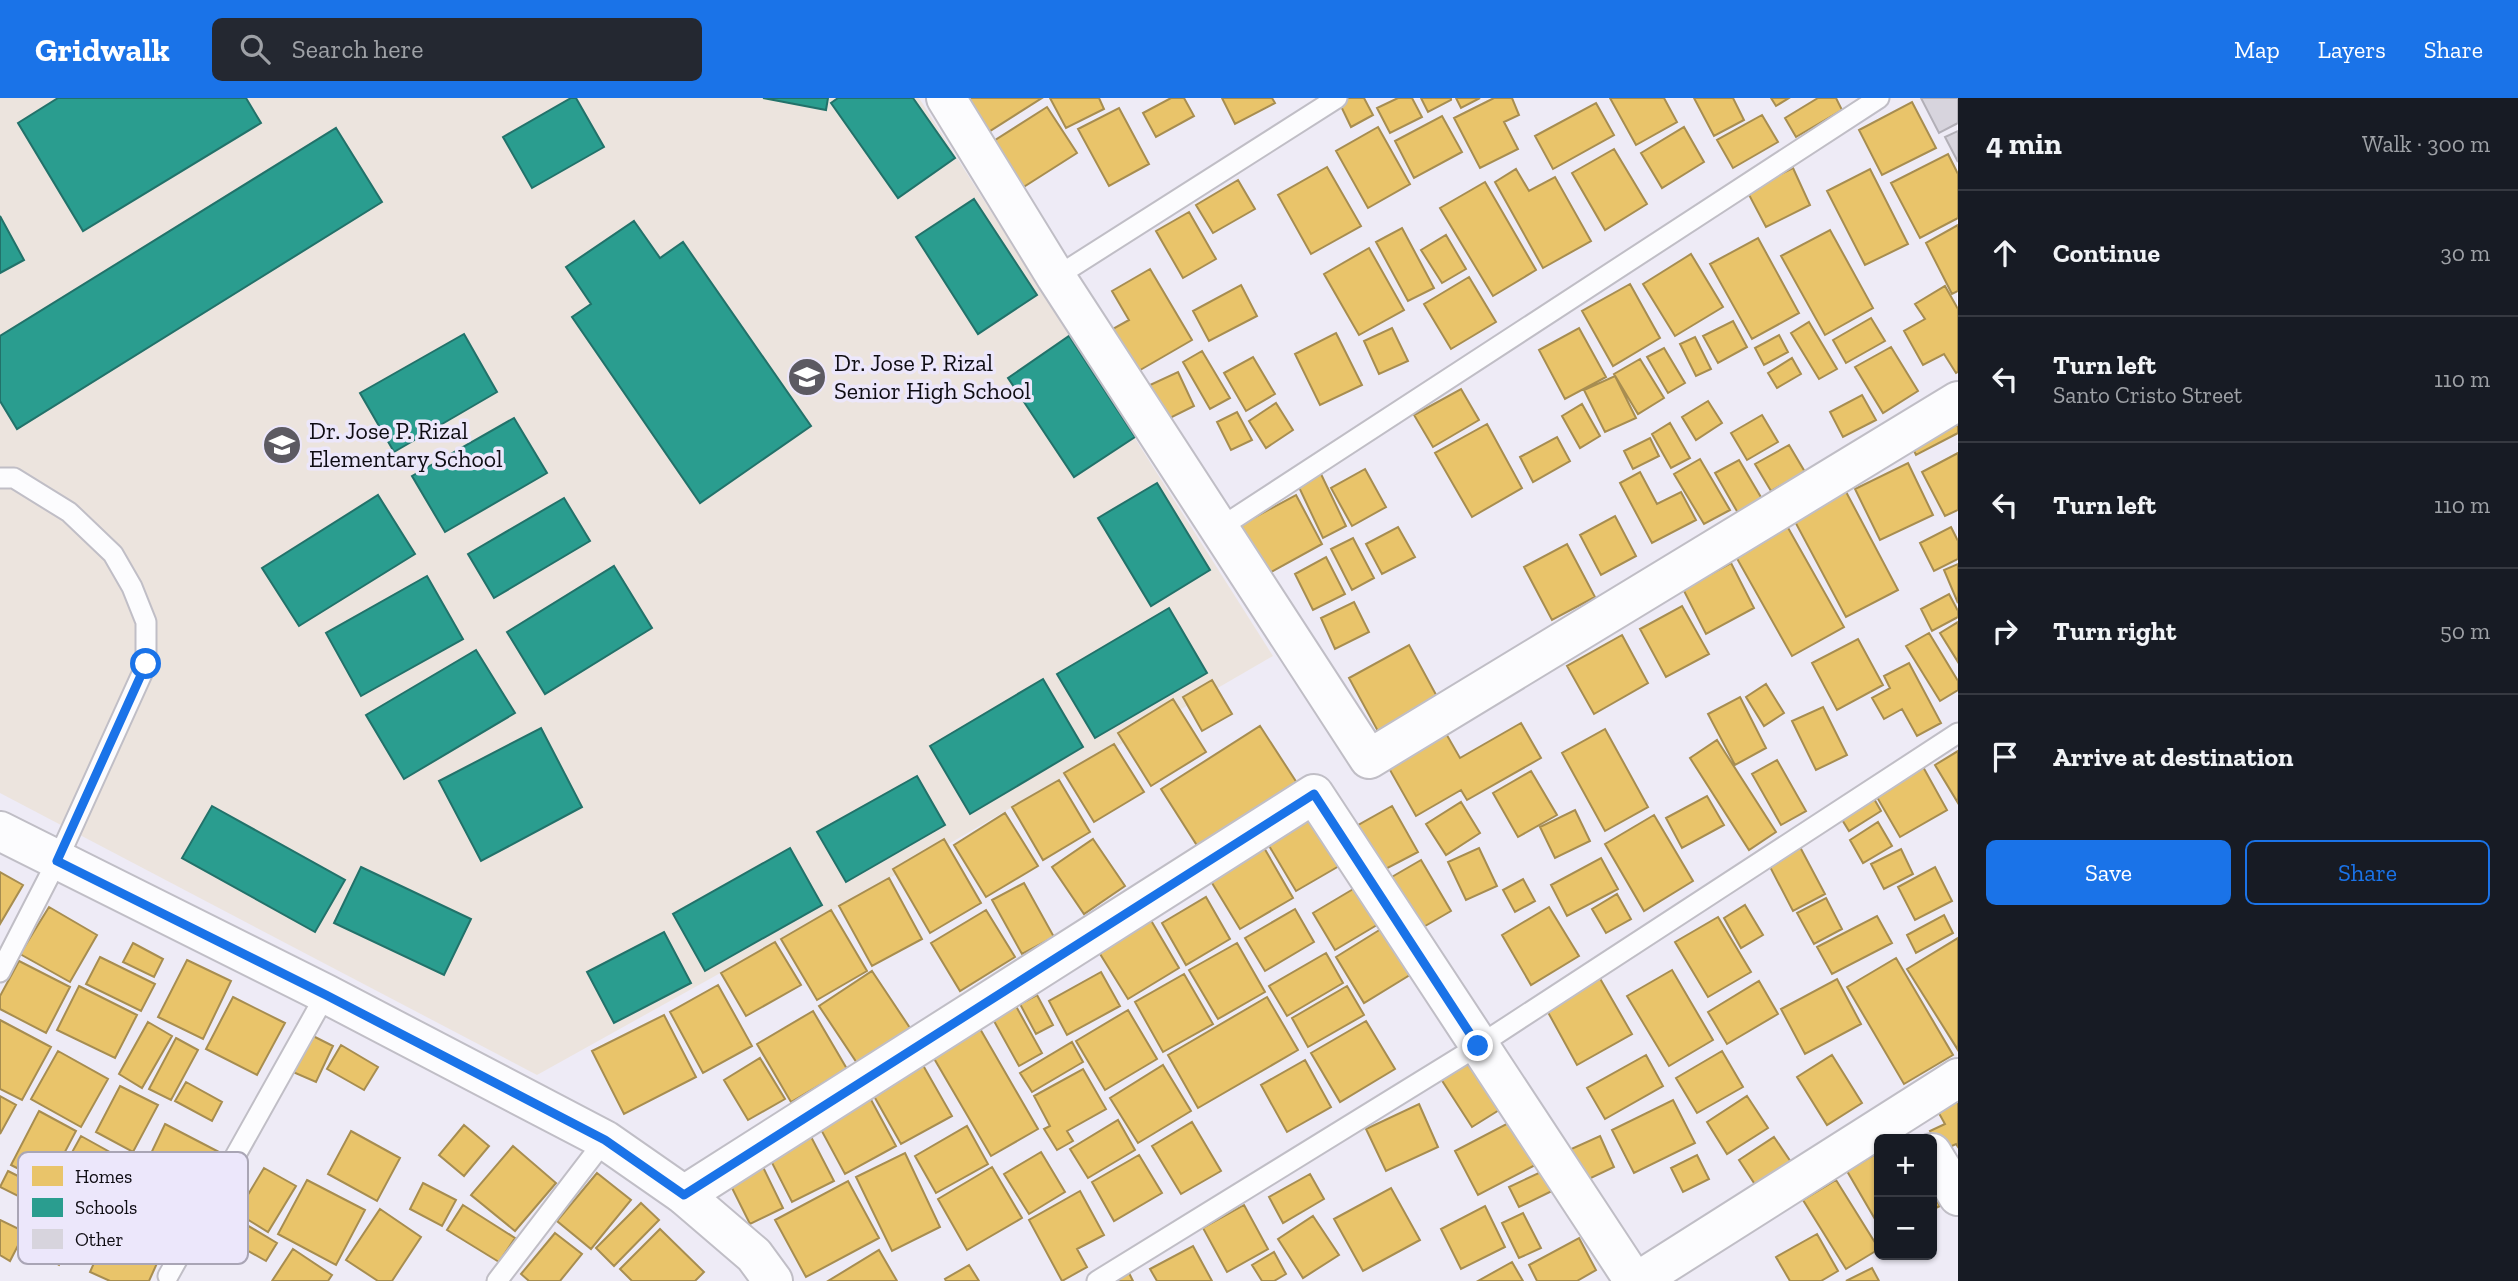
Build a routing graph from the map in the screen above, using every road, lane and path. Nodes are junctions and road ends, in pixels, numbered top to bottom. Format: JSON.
{"nodes":[{"id":1,"x":946,"y":98,"type":"edge"},
{"id":2,"x":1337,"y":98,"type":"edge"},
{"id":3,"x":1879,"y":98,"type":"edge"},
{"id":4,"x":1056,"y":277,"type":"junction"},
{"id":5,"x":1958,"y":401,"type":"edge"},
{"id":6,"x":0,"y":478,"type":"edge"},
{"id":7,"x":1218,"y":529,"type":"junction"},
{"id":8,"x":1958,"y":733,"type":"edge"},
{"id":9,"x":0,"y":831,"type":"edge"},
{"id":10,"x":57,"y":861,"type":"junction"},
{"id":11,"x":0,"y":972,"type":"edge"},
{"id":12,"x":326,"y":995,"type":"junction"},
{"id":13,"x":1478,"y":1046,"type":"junction"},
{"id":14,"x":1958,"y":1078,"type":"edge"},
{"id":15,"x":1915,"y":1125,"type":"edge"},
{"id":16,"x":605,"y":1140,"type":"junction"},
{"id":17,"x":238,"y":1152,"type":"edge"},
{"id":18,"x":1937,"y":1161,"type":"edge"},
{"id":19,"x":684,"y":1195,"type":"junction"},
{"id":20,"x":1958,"y":1196,"type":"edge"},
{"id":21,"x":175,"y":1264,"type":"edge"},
{"id":22,"x":168,"y":1276,"type":"dead end"},
{"id":23,"x":497,"y":1281,"type":"edge"},
{"id":24,"x":773,"y":1281,"type":"edge"},
{"id":25,"x":1097,"y":1281,"type":"edge"},
{"id":26,"x":1636,"y":1281,"type":"edge"}],
"edges":[{"from":1,"to":4,"type":"street"},
{"from":2,"to":4,"type":"lane"},
{"from":3,"to":7,"type":"lane"},
{"from":4,"to":7,"type":"street"},
{"from":5,"to":7,"type":"street"},
{"from":6,"to":10,"type":"lane"},
{"from":8,"to":13,"type":"lane"},
{"from":9,"to":10,"type":"street"},
{"from":10,"to":11,"type":"lane"},
{"from":10,"to":12,"type":"street"},
{"from":12,"to":16,"type":"street"},
{"from":12,"to":17,"type":"lane"},
{"from":13,"to":19,"type":"street"},
{"from":13,"to":25,"type":"lane"},
{"from":13,"to":26,"type":"street"},
{"from":14,"to":15,"type":"street"},
{"from":15,"to":26,"type":"street"},
{"from":16,"to":19,"type":"street"},
{"from":16,"to":23,"type":"lane"},
{"from":18,"to":20,"type":"street"},
{"from":19,"to":24,"type":"street"},
{"from":21,"to":22,"type":"lane"}]}
